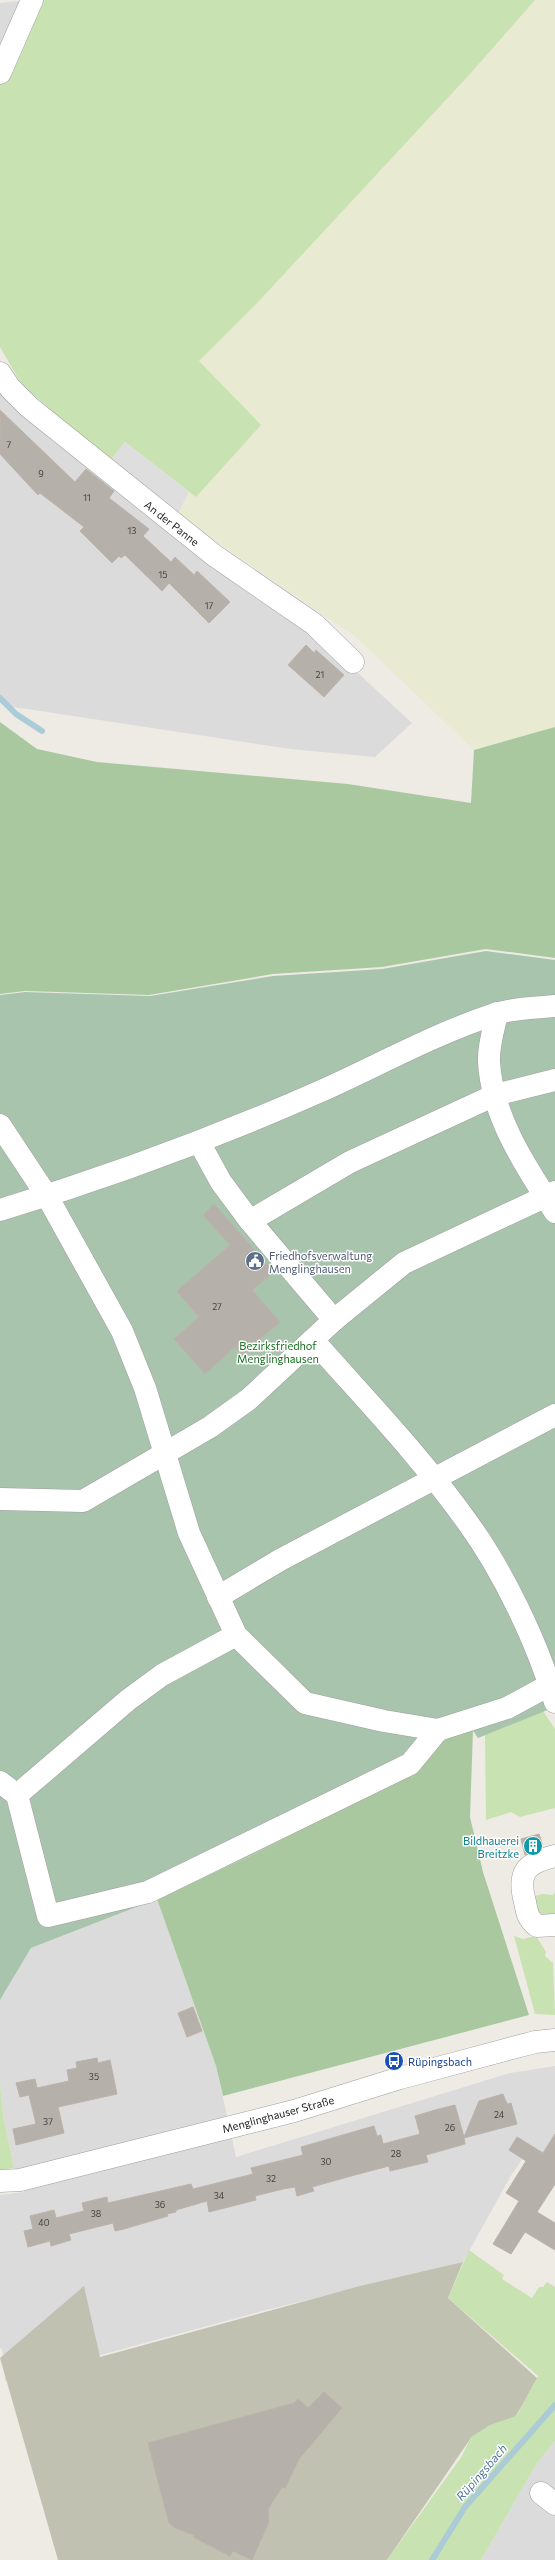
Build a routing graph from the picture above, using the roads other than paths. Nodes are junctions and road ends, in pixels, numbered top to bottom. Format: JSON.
{"nodes":[{"id":1,"x":32,"y":0,"type":"edge"},
{"id":2,"x":0,"y":72,"type":"edge"},
{"id":3,"x":0,"y":373,"type":"edge"},
{"id":4,"x":353,"y":662,"type":"dead end"},
{"id":5,"x":555,"y":1006,"type":"edge"},
{"id":6,"x":497,"y":1013,"type":"junction"},
{"id":7,"x":555,"y":1080,"type":"edge"},
{"id":8,"x":495,"y":1095,"type":"junction"},
{"id":9,"x":0,"y":1126,"type":"edge"},
{"id":10,"x":199,"y":1142,"type":"junction"},
{"id":11,"x":47,"y":1196,"type":"junction"},
{"id":12,"x":552,"y":1200,"type":"edge"},
{"id":13,"x":0,"y":1210,"type":"edge"},
{"id":14,"x":250,"y":1222,"type":"junction"},
{"id":15,"x":334,"y":1320,"type":"junction"},
{"id":16,"x":313,"y":1340,"type":"junction"},
{"id":17,"x":555,"y":1415,"type":"edge"},
{"id":18,"x":166,"y":1454,"type":"junction"},
{"id":19,"x":436,"y":1480,"type":"junction"},
{"id":20,"x":0,"y":1499,"type":"edge"},
{"id":21,"x":218,"y":1597,"type":"junction"},
{"id":22,"x":236,"y":1634,"type":"junction"},
{"id":23,"x":553,"y":1690,"type":"edge"},
{"id":24,"x":438,"y":1730,"type":"junction"},
{"id":25,"x":0,"y":1782,"type":"edge"},
{"id":26,"x":17,"y":1795,"type":"junction"},
{"id":27,"x":555,"y":1856,"type":"edge"},
{"id":28,"x":555,"y":1925,"type":"edge"},
{"id":29,"x":555,"y":2040,"type":"edge"},
{"id":30,"x":0,"y":2181,"type":"edge"}],
"edges":[{"from":1,"to":2,"type":"street"},
{"from":3,"to":4,"type":"street","name":"An der Panne"},
{"from":5,"to":6,"type":"street"},
{"from":6,"to":8,"type":"street"},
{"from":6,"to":10,"type":"street"},
{"from":7,"to":8,"type":"street"},
{"from":8,"to":12,"type":"street"},
{"from":8,"to":14,"type":"street"},
{"from":9,"to":11,"type":"street"},
{"from":10,"to":11,"type":"street"},
{"from":10,"to":14,"type":"street"},
{"from":11,"to":13,"type":"street"},
{"from":11,"to":18,"type":"street"},
{"from":12,"to":15,"type":"street"},
{"from":14,"to":15,"type":"street"},
{"from":15,"to":16,"type":"street"},
{"from":16,"to":18,"type":"street"},
{"from":16,"to":19,"type":"street"},
{"from":17,"to":19,"type":"street"},
{"from":18,"to":20,"type":"street"},
{"from":18,"to":21,"type":"street"},
{"from":19,"to":21,"type":"street"},
{"from":19,"to":23,"type":"street"},
{"from":21,"to":22,"type":"street"},
{"from":22,"to":24,"type":"street"},
{"from":22,"to":26,"type":"street"},
{"from":23,"to":24,"type":"street"},
{"from":24,"to":26,"type":"street"},
{"from":25,"to":26,"type":"street"},
{"from":27,"to":28,"type":"street"},
{"from":29,"to":30,"type":"street","name":"Menglinghauser Straße"}]}
